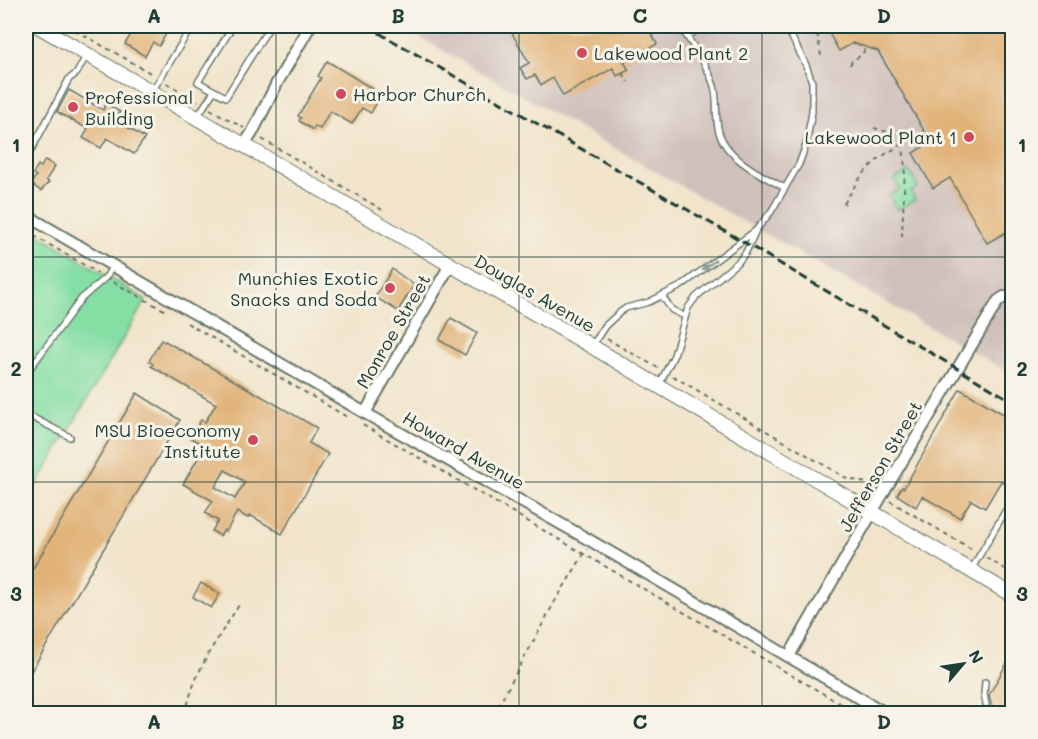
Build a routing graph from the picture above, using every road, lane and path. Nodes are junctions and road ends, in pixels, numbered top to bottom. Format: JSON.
{"nodes":[{"id":1,"x":38,"y":26,"type":"edge"},
{"id":2,"x":68,"y":26,"type":"edge"},
{"id":3,"x":192,"y":26,"type":"edge"},
{"id":4,"x":233,"y":26,"type":"edge"},
{"id":5,"x":270,"y":26,"type":"edge"},
{"id":6,"x":469,"y":26,"type":"edge"},
{"id":7,"x":488,"y":26,"type":"edge"},
{"id":8,"x":680,"y":26,"type":"edge"},
{"id":9,"x":705,"y":26,"type":"edge"},
{"id":10,"x":786,"y":26,"type":"edge"},
{"id":11,"x":812,"y":26,"type":"edge"},
{"id":12,"x":305,"y":27,"type":"edge"},
{"id":13,"x":687,"y":36,"type":"junction"},
{"id":14,"x":865,"y":47,"type":"dead end"},
{"id":15,"x":87,"y":54,"type":"junction"},
{"id":16,"x":821,"y":56,"type":"dead end"},
{"id":17,"x":850,"y":65,"type":"dead end"},
{"id":18,"x":623,"y":73,"type":"dead end"},
{"id":19,"x":161,"y":80,"type":"junction"},
{"id":20,"x":628,"y":82,"type":"dead end"},
{"id":21,"x":214,"y":91,"type":"junction"},
{"id":22,"x":152,"y":92,"type":"junction"},
{"id":23,"x":201,"y":111,"type":"junction"},
{"id":24,"x":874,"y":128,"type":"dead end"},
{"id":25,"x":252,"y":133,"type":"junction"},
{"id":26,"x":911,"y":140,"type":"junction"},
{"id":27,"x":924,"y":141,"type":"dead end"},
{"id":28,"x":903,"y":144,"type":"junction"},
{"id":29,"x":244,"y":145,"type":"junction"},
{"id":30,"x":26,"y":160,"type":"edge"},
{"id":31,"x":785,"y":188,"type":"junction"},
{"id":32,"x":844,"y":204,"type":"dead end"},
{"id":33,"x":26,"y":215,"type":"edge"},
{"id":34,"x":394,"y":217,"type":"dead end"},
{"id":35,"x":756,"y":230,"type":"junction"},
{"id":36,"x":26,"y":231,"type":"edge"},
{"id":37,"x":902,"y":237,"type":"dead end"},
{"id":38,"x":450,"y":265,"type":"junction"},
{"id":39,"x":114,"y":266,"type":"junction"},
{"id":40,"x":105,"y":278,"type":"junction"},
{"id":41,"x":1008,"y":296,"type":"edge"},
{"id":42,"x":662,"y":297,"type":"junction"},
{"id":43,"x":549,"y":306,"type":"dead end"},
{"id":44,"x":172,"y":314,"type":"dead end"},
{"id":45,"x":684,"y":316,"type":"junction"},
{"id":46,"x":182,"y":320,"type":"dead end"},
{"id":47,"x":590,"y":330,"type":"dead end"},
{"id":48,"x":610,"y":341,"type":"dead end"},
{"id":49,"x":591,"y":346,"type":"junction"},
{"id":50,"x":656,"y":367,"type":"dead end"},
{"id":51,"x":26,"y":374,"type":"edge"},
{"id":52,"x":675,"y":377,"type":"dead end"},
{"id":53,"x":658,"y":386,"type":"junction"},
{"id":54,"x":26,"y":414,"type":"edge"},
{"id":55,"x":350,"y":418,"type":"dead end"},
{"id":56,"x":362,"y":418,"type":"junction"},
{"id":57,"x":70,"y":436,"type":"dead end"},
{"id":58,"x":874,"y":489,"type":"dead end"},
{"id":59,"x":895,"y":504,"type":"dead end"},
{"id":60,"x":1012,"y":507,"type":"edge"},
{"id":61,"x":873,"y":512,"type":"junction"},
{"id":62,"x":591,"y":541,"type":"junction"},
{"id":63,"x":973,"y":550,"type":"dead end"},
{"id":64,"x":583,"y":555,"type":"junction"},
{"id":65,"x":987,"y":558,"type":"dead end"},
{"id":66,"x":971,"y":570,"type":"junction"},
{"id":67,"x":1012,"y":573,"type":"edge"},
{"id":68,"x":1012,"y":592,"type":"edge"},
{"id":69,"x":239,"y":605,"type":"dead end"},
{"id":70,"x":727,"y":632,"type":"dead end"},
{"id":71,"x":724,"y":637,"type":"junction"},
{"id":72,"x":789,"y":656,"type":"junction"},
{"id":73,"x":985,"y":682,"type":"dead end"},
{"id":74,"x":986,"y":704,"type":"dead end"},
{"id":75,"x":186,"y":714,"type":"edge"},
{"id":76,"x":494,"y":714,"type":"edge"},
{"id":77,"x":858,"y":714,"type":"edge"},
{"id":78,"x":887,"y":714,"type":"edge"}],
"edges":[{"from":1,"to":15,"type":"street","name":"Douglas Avenue"},
{"from":2,"to":19,"type":"path"},
{"from":3,"to":19,"type":"lane"},
{"from":4,"to":21,"type":"lane"},
{"from":5,"to":21,"type":"lane"},
{"from":6,"to":7,"type":"lane"},
{"from":8,"to":13,"type":"lane"},
{"from":9,"to":13,"type":"lane"},
{"from":10,"to":31,"type":"lane"},
{"from":11,"to":16,"type":"path"},
{"from":12,"to":25,"type":"street"},
{"from":13,"to":31,"type":"lane"},
{"from":14,"to":17,"type":"path"},
{"from":15,"to":22,"type":"street","name":"Douglas Avenue"},
{"from":15,"to":30,"type":"lane"},
{"from":18,"to":20,"type":"path"},
{"from":19,"to":22,"type":"lane"},
{"from":19,"to":23,"type":"path"},
{"from":21,"to":23,"type":"lane"},
{"from":22,"to":23,"type":"street","name":"Douglas Avenue"},
{"from":23,"to":25,"type":"path"},
{"from":23,"to":29,"type":"street","name":"Douglas Avenue"},
{"from":24,"to":26,"type":"path"},
{"from":25,"to":29,"type":"street"},
{"from":25,"to":34,"type":"path"},
{"from":26,"to":27,"type":"path"},
{"from":26,"to":28,"type":"path"},
{"from":28,"to":32,"type":"path"},
{"from":28,"to":37,"type":"path"},
{"from":29,"to":38,"type":"street","name":"Douglas Avenue"},
{"from":31,"to":35,"type":"lane"},
{"from":33,"to":39,"type":"street","name":"Howard Avenue"},
{"from":35,"to":42,"type":"lane","one_way":true},
{"from":35,"to":45,"type":"lane"},
{"from":36,"to":40,"type":"path"},
{"from":38,"to":49,"type":"street","name":"Douglas Avenue"},
{"from":38,"to":56,"type":"street","name":"Monroe Street"},
{"from":39,"to":40,"type":"lane"},
{"from":39,"to":56,"type":"street","name":"Howard Avenue"},
{"from":40,"to":44,"type":"path"},
{"from":40,"to":51,"type":"lane"},
{"from":41,"to":61,"type":"street","name":"Jefferson Street"},
{"from":42,"to":45,"type":"lane"},
{"from":42,"to":49,"type":"lane"},
{"from":43,"to":47,"type":"path"},
{"from":45,"to":53,"type":"lane"},
{"from":46,"to":55,"type":"path"},
{"from":48,"to":50,"type":"path"},
{"from":49,"to":53,"type":"street","name":"Douglas Avenue"},
{"from":52,"to":58,"type":"path"},
{"from":53,"to":61,"type":"street","name":"Douglas Avenue"},
{"from":54,"to":57,"type":"lane"},
{"from":56,"to":62,"type":"street","name":"Howard Avenue"},
{"from":56,"to":64,"type":"path"},
{"from":59,"to":63,"type":"path"},
{"from":60,"to":66,"type":"lane"},
{"from":61,"to":66,"type":"street","name":"Douglas Avenue"},
{"from":61,"to":72,"type":"street","name":"Jefferson Street"},
{"from":62,"to":64,"type":"path"},
{"from":62,"to":72,"type":"street","name":"Howard Avenue"},
{"from":64,"to":71,"type":"path"},
{"from":64,"to":76,"type":"path"},
{"from":65,"to":67,"type":"path"},
{"from":66,"to":68,"type":"street","name":"Douglas Avenue"},
{"from":69,"to":75,"type":"path"},
{"from":70,"to":71,"type":"path"},
{"from":71,"to":77,"type":"path"},
{"from":72,"to":78,"type":"street","name":"Howard Avenue"},
{"from":73,"to":74,"type":"lane"}]}
